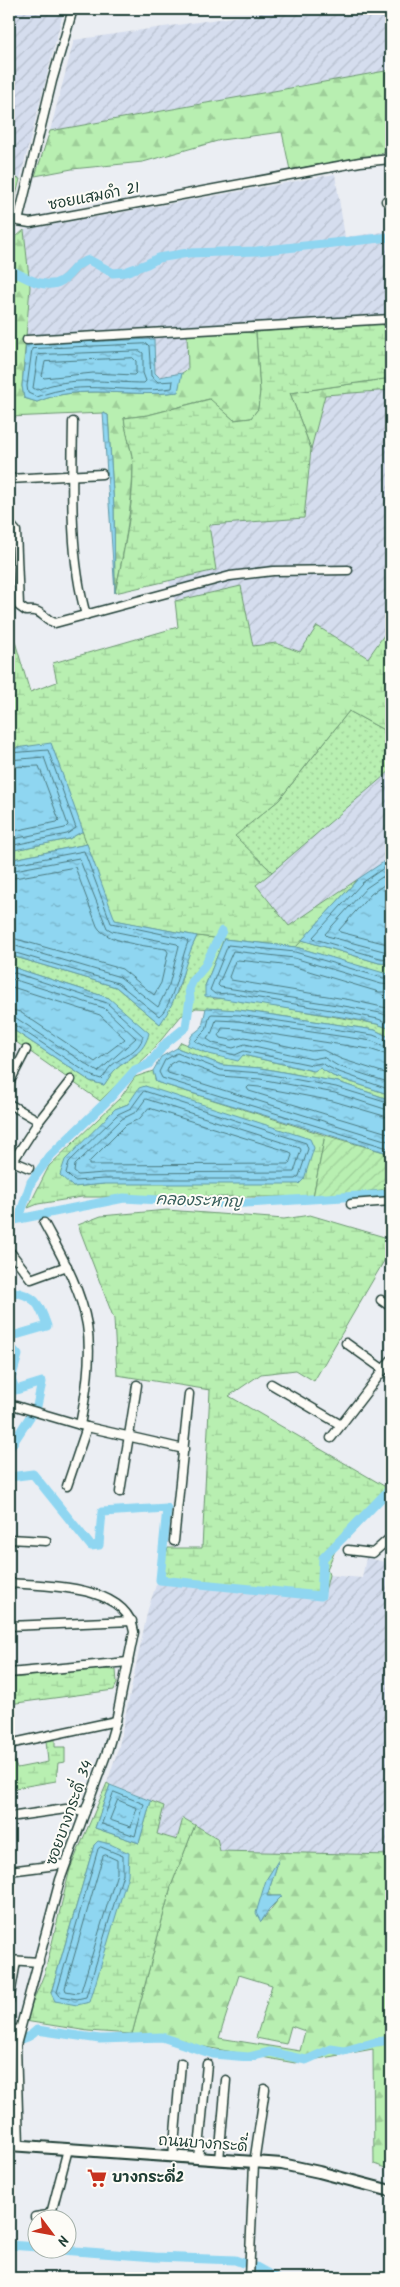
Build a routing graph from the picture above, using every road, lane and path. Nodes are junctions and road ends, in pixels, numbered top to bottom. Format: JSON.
{"nodes":[{"id":1,"x":73,"y":9,"type":"edge"},
{"id":2,"x":391,"y":159,"type":"edge"},
{"id":3,"x":391,"y":319,"type":"edge"},
{"id":4,"x":28,"y":340,"type":"dead end"},
{"id":5,"x":73,"y":422,"type":"dead end"},
{"id":6,"x":102,"y":474,"type":"dead end"},
{"id":7,"x":73,"y":476,"type":"junction"},
{"id":8,"x":9,"y":479,"type":"edge"},
{"id":9,"x":9,"y":523,"type":"edge"},
{"id":10,"x":348,"y":570,"type":"dead end"},
{"id":11,"x":86,"y":615,"type":"junction"},
{"id":12,"x":26,"y":1050,"type":"dead end"},
{"id":13,"x":71,"y":1080,"type":"dead end"},
{"id":14,"x":9,"y":1083,"type":"edge"},
{"id":15,"x":9,"y":1104,"type":"edge"},
{"id":16,"x":39,"y":1121,"type":"junction"},
{"id":17,"x":11,"y":1160,"type":"edge"},
{"id":18,"x":29,"y":1168,"type":"dead end"},
{"id":19,"x":391,"y":1201,"type":"edge"},
{"id":20,"x":350,"y":1204,"type":"dead end"},
{"id":21,"x":44,"y":1223,"type":"dead end"},
{"id":22,"x":11,"y":1254,"type":"dead end"},
{"id":23,"x":67,"y":1266,"type":"junction"},
{"id":24,"x":381,"y":1300,"type":"dead end"},
{"id":25,"x":391,"y":1307,"type":"edge"},
{"id":26,"x":346,"y":1343,"type":"dead end"},
{"id":27,"x":391,"y":1360,"type":"edge"},
{"id":28,"x":384,"y":1370,"type":"junction"},
{"id":29,"x":271,"y":1384,"type":"dead end"},
{"id":30,"x":137,"y":1385,"type":"dead end"},
{"id":31,"x":189,"y":1394,"type":"dead end"},
{"id":32,"x":9,"y":1404,"type":"edge"},
{"id":33,"x":341,"y":1425,"type":"junction"},
{"id":34,"x":83,"y":1426,"type":"junction"},
{"id":35,"x":130,"y":1438,"type":"junction"},
{"id":36,"x":331,"y":1438,"type":"dead end"},
{"id":37,"x":184,"y":1449,"type":"junction"},
{"id":38,"x":67,"y":1486,"type":"dead end"},
{"id":39,"x":120,"y":1492,"type":"dead end"},
{"id":40,"x":391,"y":1537,"type":"edge"},
{"id":41,"x":9,"y":1539,"type":"edge"},
{"id":42,"x":46,"y":1541,"type":"dead end"},
{"id":43,"x":174,"y":1541,"type":"dead end"},
{"id":44,"x":348,"y":1550,"type":"dead end"},
{"id":45,"x":9,"y":1583,"type":"edge"},
{"id":46,"x":132,"y":1621,"type":"junction"},
{"id":47,"x":9,"y":1626,"type":"edge"},
{"id":48,"x":128,"y":1662,"type":"junction"},
{"id":49,"x":9,"y":1673,"type":"edge"},
{"id":50,"x":116,"y":1721,"type":"junction"},
{"id":51,"x":9,"y":1744,"type":"edge"},
{"id":52,"x":85,"y":1812,"type":"junction"},
{"id":53,"x":9,"y":1817,"type":"edge"},
{"id":54,"x":65,"y":1864,"type":"junction"},
{"id":55,"x":9,"y":1871,"type":"edge"},
{"id":56,"x":12,"y":1960,"type":"edge"},
{"id":57,"x":39,"y":1962,"type":"junction"},
{"id":58,"x":9,"y":2002,"type":"edge"},
{"id":59,"x":9,"y":2029,"type":"edge"},
{"id":60,"x":18,"y":2038,"type":"junction"},
{"id":61,"x":181,"y":2063,"type":"dead end"},
{"id":62,"x":207,"y":2064,"type":"dead end"},
{"id":63,"x":226,"y":2080,"type":"dead end"},
{"id":64,"x":265,"y":2089,"type":"dead end"},
{"id":65,"x":14,"y":2146,"type":"edge"},
{"id":66,"x":68,"y":2149,"type":"junction"},
{"id":67,"x":173,"y":2157,"type":"junction"},
{"id":68,"x":198,"y":2159,"type":"junction"},
{"id":69,"x":219,"y":2160,"type":"junction"},
{"id":70,"x":254,"y":2163,"type":"junction"},
{"id":71,"x":391,"y":2191,"type":"edge"},
{"id":72,"x":52,"y":2210,"type":"edge"},
{"id":73,"x":249,"y":2278,"type":"edge"}],
"edges":[{"from":1,"to":2,"type":"street","name":"ซอยแสมดำ 21"},
{"from":3,"to":4,"type":"street"},
{"from":5,"to":7,"type":"street"},
{"from":6,"to":7,"type":"street"},
{"from":7,"to":8,"type":"street"},
{"from":7,"to":11,"type":"street"},
{"from":9,"to":11,"type":"street"},
{"from":10,"to":11,"type":"street"},
{"from":12,"to":14,"type":"street"},
{"from":13,"to":16,"type":"street"},
{"from":15,"to":16,"type":"street"},
{"from":16,"to":17,"type":"street"},
{"from":17,"to":18,"type":"street"},
{"from":19,"to":20,"type":"street"},
{"from":21,"to":23,"type":"street"},
{"from":22,"to":23,"type":"street"},
{"from":23,"to":34,"type":"street"},
{"from":24,"to":25,"type":"street"},
{"from":26,"to":28,"type":"street"},
{"from":27,"to":28,"type":"street"},
{"from":28,"to":33,"type":"street"},
{"from":29,"to":33,"type":"street"},
{"from":30,"to":35,"type":"street"},
{"from":31,"to":37,"type":"street"},
{"from":32,"to":34,"type":"street"},
{"from":33,"to":36,"type":"street"},
{"from":34,"to":35,"type":"street"},
{"from":34,"to":38,"type":"street"},
{"from":35,"to":37,"type":"street"},
{"from":35,"to":39,"type":"street"},
{"from":37,"to":43,"type":"street"},
{"from":40,"to":44,"type":"street"},
{"from":41,"to":42,"type":"street"},
{"from":45,"to":46,"type":"street"},
{"from":46,"to":47,"type":"street"},
{"from":46,"to":48,"type":"street","name":"ซอยบางกระดี่ 34"},
{"from":48,"to":49,"type":"street"},
{"from":48,"to":50,"type":"street","name":"ซอยบางกระดี่ 34"},
{"from":50,"to":51,"type":"street"},
{"from":50,"to":52,"type":"street","name":"ซอยบางกระดี่ 34"},
{"from":52,"to":53,"type":"street"},
{"from":52,"to":54,"type":"street","name":"ซอยบางกระดี่ 34"},
{"from":54,"to":55,"type":"street"},
{"from":54,"to":57,"type":"street","name":"ซอยบางกระดี่ 34"},
{"from":56,"to":57,"type":"street"},
{"from":56,"to":58,"type":"street"},
{"from":57,"to":60,"type":"street","name":"ซอยบางกระดี่ 34"},
{"from":59,"to":60,"type":"street"},
{"from":60,"to":65,"type":"street","name":"ซอยบางกระดี่ 34"},
{"from":61,"to":67,"type":"street"},
{"from":62,"to":68,"type":"street"},
{"from":63,"to":69,"type":"street"},
{"from":64,"to":70,"type":"street"},
{"from":65,"to":66,"type":"street","name":"ถนนบางกระดี่"},
{"from":66,"to":67,"type":"street","name":"ถนนบางกระดี่"},
{"from":66,"to":72,"type":"street"},
{"from":67,"to":68,"type":"street","name":"ถนนบางกระดี่"},
{"from":68,"to":69,"type":"street","name":"ถนนบางกระดี่"},
{"from":69,"to":70,"type":"street","name":"ถนนบางกระดี่"},
{"from":70,"to":71,"type":"street","name":"ถนนบางกระดี่"},
{"from":70,"to":73,"type":"street"}]}
